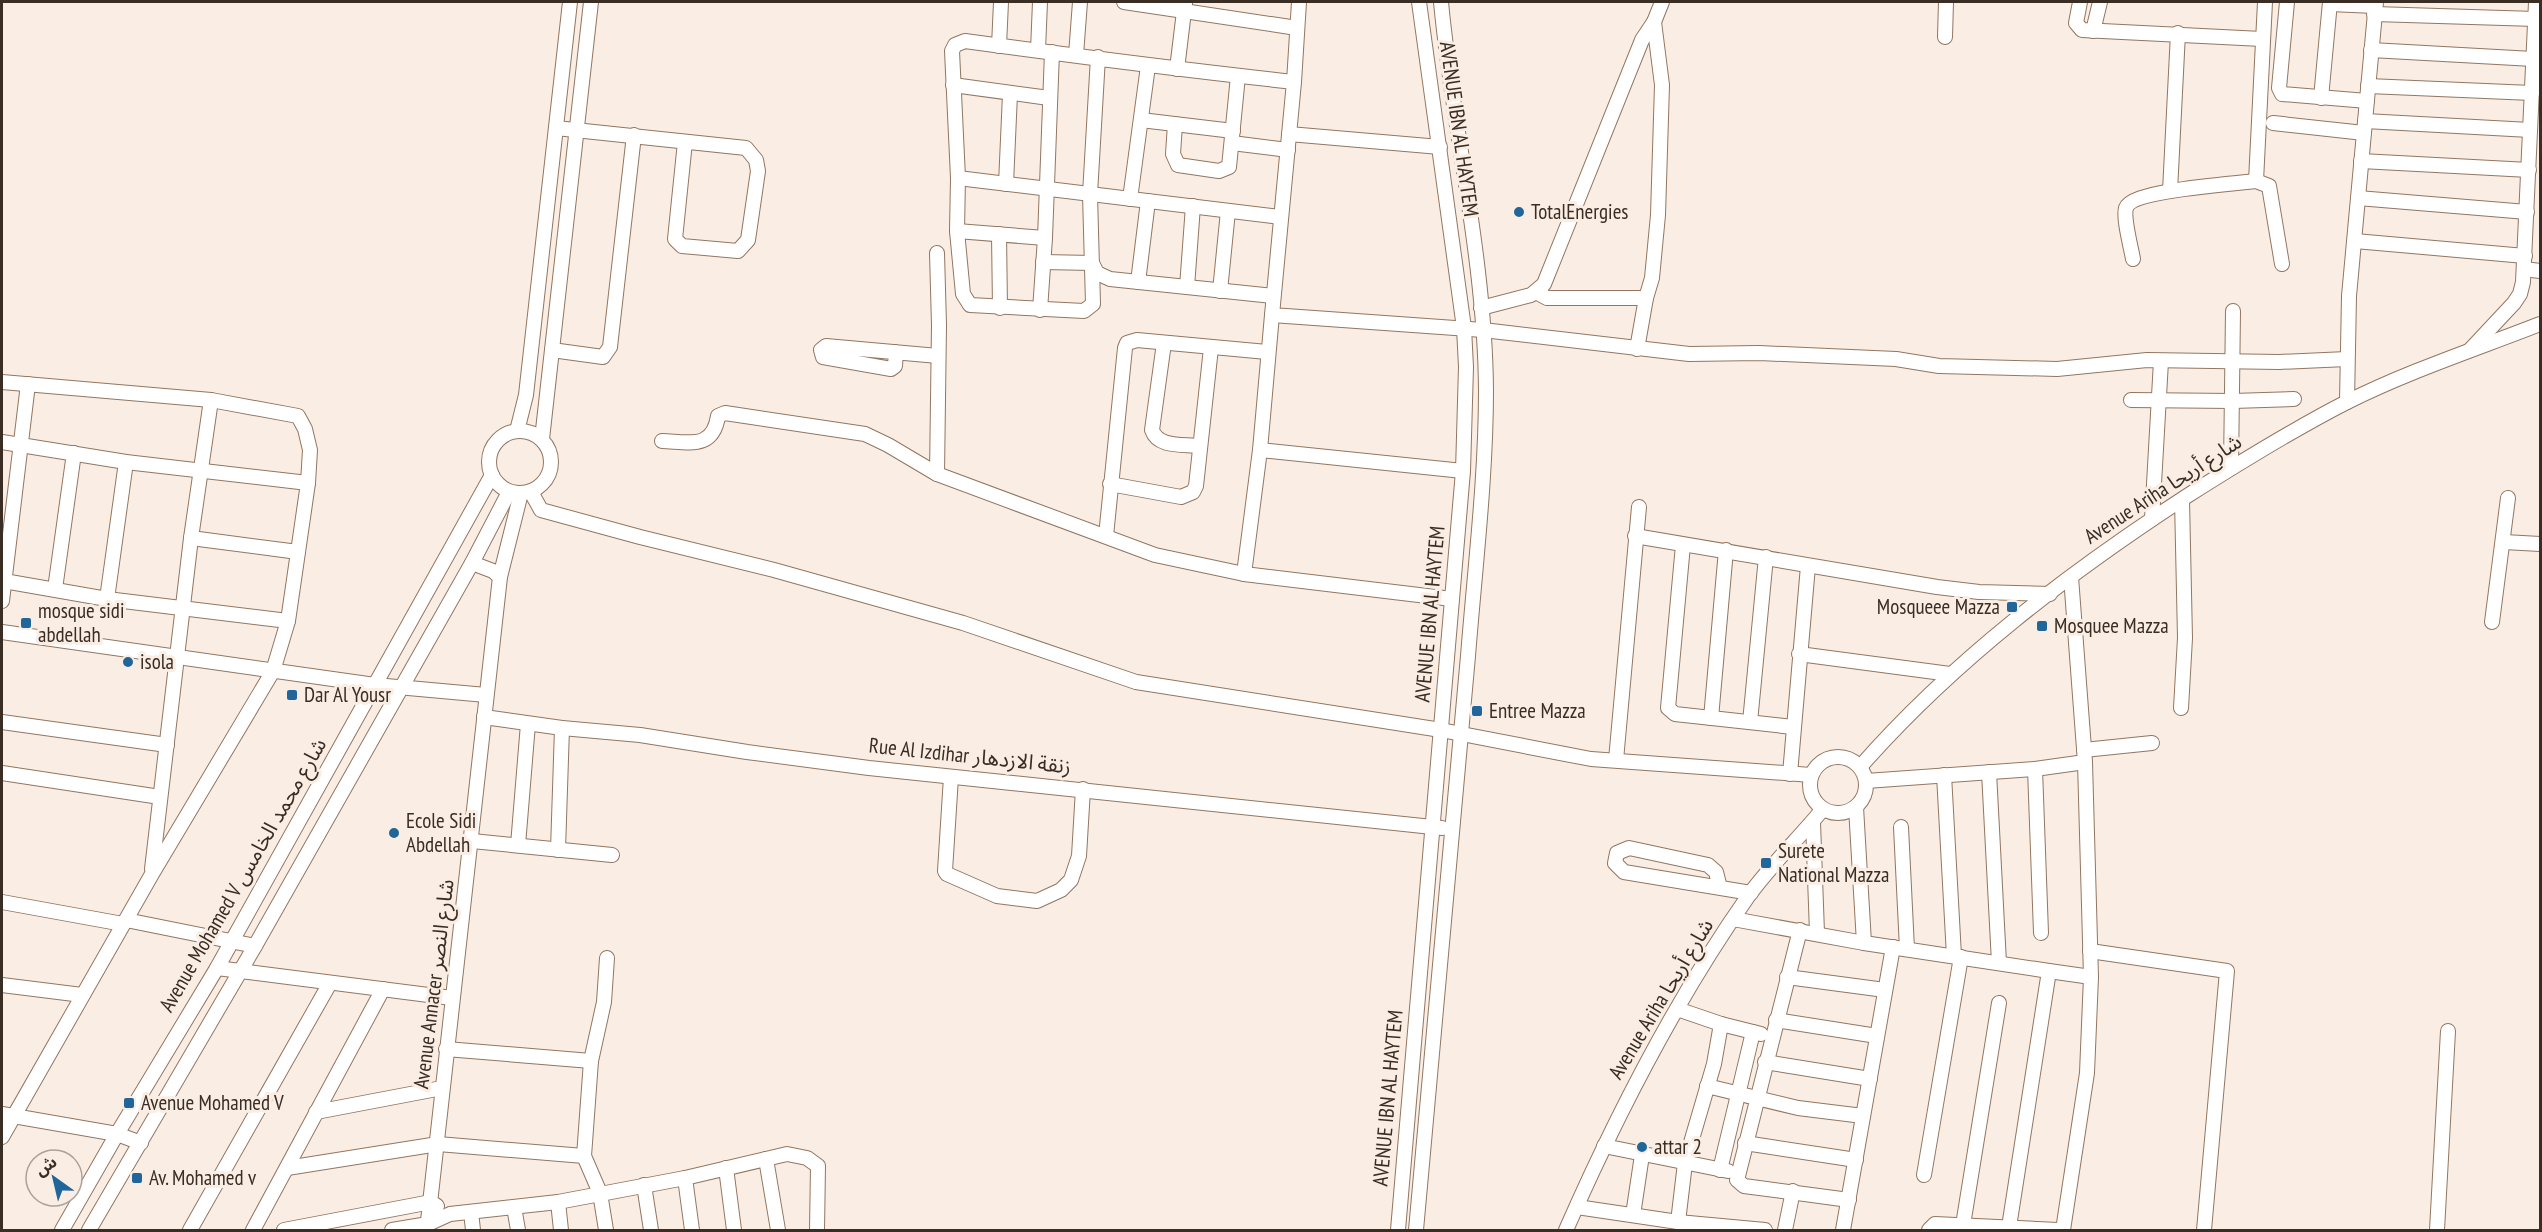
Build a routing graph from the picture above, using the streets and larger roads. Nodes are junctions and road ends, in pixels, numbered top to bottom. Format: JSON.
{"nodes":[{"id":1,"x":570,"y":2,"type":"edge"},
{"id":2,"x":591,"y":2,"type":"edge"},
{"id":3,"x":1001,"y":2,"type":"edge"},
{"id":4,"x":1040,"y":2,"type":"edge"},
{"id":5,"x":1080,"y":2,"type":"edge"},
{"id":6,"x":1124,"y":2,"type":"edge"},
{"id":7,"x":1299,"y":2,"type":"edge"},
{"id":8,"x":1419,"y":2,"type":"edge"},
{"id":9,"x":1441,"y":2,"type":"edge"},
{"id":10,"x":1662,"y":2,"type":"edge"},
{"id":11,"x":1946,"y":2,"type":"edge"},
{"id":12,"x":2080,"y":2,"type":"edge"},
{"id":13,"x":2100,"y":2,"type":"edge"},
{"id":14,"x":2265,"y":2,"type":"edge"},
{"id":15,"x":2287,"y":2,"type":"edge"},
{"id":16,"x":2536,"y":2,"type":"edge"},
{"id":17,"x":2330,"y":3,"type":"edge"},
{"id":18,"x":1185,"y":6,"type":"edge"},
{"id":19,"x":2375,"y":7,"type":"edge"},
{"id":20,"x":1654,"y":22,"type":"junction"},
{"id":21,"x":2537,"y":23,"type":"edge"},
{"id":22,"x":1297,"y":28,"type":"junction"},
{"id":23,"x":2093,"y":31,"type":"junction"},
{"id":24,"x":2178,"y":33,"type":"junction"},
{"id":25,"x":1945,"y":37,"type":"dead end"},
{"id":26,"x":2262,"y":39,"type":"junction"},
{"id":27,"x":999,"y":46,"type":"junction"},
{"id":28,"x":2371,"y":50,"type":"junction"},
{"id":29,"x":1045,"y":51,"type":"junction"},
{"id":30,"x":1076,"y":55,"type":"junction"},
{"id":31,"x":1098,"y":57,"type":"junction"},
{"id":32,"x":2535,"y":64,"type":"edge"},
{"id":33,"x":1148,"y":66,"type":"junction"},
{"id":34,"x":1177,"y":69,"type":"junction"},
{"id":35,"x":1238,"y":76,"type":"junction"},
{"id":36,"x":1294,"y":82,"type":"junction"},
{"id":37,"x":952,"y":86,"type":"junction"},
{"id":38,"x":2368,"y":86,"type":"junction"},
{"id":39,"x":1010,"y":94,"type":"junction"},
{"id":40,"x":1049,"y":98,"type":"junction"},
{"id":41,"x":2321,"y":98,"type":"junction"},
{"id":42,"x":2534,"y":100,"type":"edge"},
{"id":43,"x":2367,"y":102,"type":"junction"},
{"id":44,"x":1141,"y":120,"type":"junction"},
{"id":45,"x":2272,"y":123,"type":"dead end"},
{"id":46,"x":1175,"y":124,"type":"junction"},
{"id":47,"x":2365,"y":127,"type":"junction"},
{"id":48,"x":556,"y":128,"type":"junction"},
{"id":49,"x":577,"y":129,"type":"junction"},
{"id":50,"x":2530,"y":130,"type":"junction"},
{"id":51,"x":1289,"y":134,"type":"junction"},
{"id":52,"x":634,"y":135,"type":"junction"},
{"id":53,"x":1233,"y":137,"type":"junction"},
{"id":54,"x":684,"y":142,"type":"junction"},
{"id":55,"x":2535,"y":146,"type":"edge"},
{"id":56,"x":1440,"y":147,"type":"junction"},
{"id":57,"x":1287,"y":150,"type":"junction"},
{"id":58,"x":2361,"y":161,"type":"junction"},
{"id":59,"x":2529,"y":171,"type":"junction"},
{"id":60,"x":958,"y":178,"type":"junction"},
{"id":61,"x":2256,"y":181,"type":"junction"},
{"id":62,"x":1006,"y":184,"type":"junction"},
{"id":63,"x":1047,"y":189,"type":"junction"},
{"id":64,"x":2534,"y":190,"type":"edge"},
{"id":65,"x":2170,"y":191,"type":"junction"},
{"id":66,"x":1090,"y":194,"type":"junction"},
{"id":67,"x":2358,"y":198,"type":"junction"},
{"id":68,"x":1130,"y":199,"type":"junction"},
{"id":69,"x":1148,"y":201,"type":"junction"},
{"id":70,"x":1193,"y":206,"type":"junction"},
{"id":71,"x":1228,"y":211,"type":"junction"},
{"id":72,"x":2527,"y":213,"type":"junction"},
{"id":73,"x":1280,"y":217,"type":"junction"},
{"id":74,"x":957,"y":231,"type":"junction"},
{"id":75,"x":2534,"y":231,"type":"edge"},
{"id":76,"x":999,"y":234,"type":"junction"},
{"id":77,"x":1045,"y":238,"type":"junction"},
{"id":78,"x":2355,"y":241,"type":"junction"},
{"id":79,"x":937,"y":253,"type":"dead end"},
{"id":80,"x":2133,"y":259,"type":"dead end"},
{"id":81,"x":1043,"y":262,"type":"junction"},
{"id":82,"x":2524,"y":262,"type":"junction"},
{"id":83,"x":1092,"y":263,"type":"junction"},
{"id":84,"x":2282,"y":264,"type":"dead end"},
{"id":85,"x":2541,"y":271,"type":"edge"},
{"id":86,"x":1138,"y":282,"type":"junction"},
{"id":87,"x":1187,"y":287,"type":"junction"},
{"id":88,"x":1220,"y":291,"type":"junction"},
{"id":89,"x":1536,"y":292,"type":"junction"},
{"id":90,"x":1273,"y":296,"type":"junction"},
{"id":91,"x":1647,"y":298,"type":"junction"},
{"id":92,"x":1000,"y":308,"type":"junction"},
{"id":93,"x":1481,"y":308,"type":"junction"},
{"id":94,"x":1040,"y":310,"type":"junction"},
{"id":95,"x":2233,"y":311,"type":"dead end"},
{"id":96,"x":1272,"y":315,"type":"junction"},
{"id":97,"x":2541,"y":324,"type":"edge"},
{"id":98,"x":1464,"y":328,"type":"junction"},
{"id":99,"x":1483,"y":330,"type":"junction"},
{"id":100,"x":1164,"y":343,"type":"junction"},
{"id":101,"x":1211,"y":348,"type":"junction"},
{"id":102,"x":1636,"y":349,"type":"junction"},
{"id":103,"x":552,"y":350,"type":"junction"},
{"id":104,"x":896,"y":352,"type":"junction"},
{"id":105,"x":1267,"y":352,"type":"junction"},
{"id":106,"x":2469,"y":352,"type":"junction"},
{"id":107,"x":938,"y":356,"type":"junction"},
{"id":108,"x":2347,"y":359,"type":"junction"},
{"id":109,"x":2161,"y":361,"type":"junction"},
{"id":110,"x":2234,"y":361,"type":"junction"},
{"id":111,"x":2,"y":382,"type":"edge"},
{"id":112,"x":28,"y":384,"type":"junction"},
{"id":113,"x":2295,"y":399,"type":"dead end"},
{"id":114,"x":211,"y":400,"type":"junction"},
{"id":115,"x":2131,"y":400,"type":"dead end"},
{"id":116,"x":2158,"y":401,"type":"junction"},
{"id":117,"x":2233,"y":401,"type":"junction"},
{"id":118,"x":2347,"y":402,"type":"junction"},
{"id":119,"x":517,"y":431,"type":"junction"},
{"id":120,"x":542,"y":439,"type":"junction"},
{"id":121,"x":662,"y":441,"type":"dead end"},
{"id":122,"x":2,"y":442,"type":"edge"},
{"id":123,"x":21,"y":445,"type":"junction"},
{"id":124,"x":1199,"y":446,"type":"junction"},
{"id":125,"x":1260,"y":450,"type":"junction"},
{"id":126,"x":74,"y":453,"type":"junction"},
{"id":127,"x":126,"y":462,"type":"junction"},
{"id":128,"x":2231,"y":468,"type":"junction"},
{"id":129,"x":201,"y":469,"type":"junction"},
{"id":130,"x":1463,"y":471,"type":"junction"},
{"id":131,"x":937,"y":474,"type":"junction"},
{"id":132,"x":492,"y":475,"type":"junction"},
{"id":133,"x":308,"y":483,"type":"junction"},
{"id":134,"x":1110,"y":484,"type":"junction"},
{"id":135,"x":520,"y":492,"type":"junction"},
{"id":136,"x":2508,"y":498,"type":"dead end"},
{"id":137,"x":2182,"y":500,"type":"junction"},
{"id":138,"x":1639,"y":507,"type":"dead end"},
{"id":139,"x":2152,"y":519,"type":"junction"},
{"id":140,"x":1106,"y":536,"type":"junction"},
{"id":141,"x":1635,"y":536,"type":"junction"},
{"id":142,"x":191,"y":538,"type":"junction"},
{"id":143,"x":2504,"y":542,"type":"junction"},
{"id":144,"x":2541,"y":544,"type":"edge"},
{"id":145,"x":1683,"y":545,"type":"junction"},
{"id":146,"x":1726,"y":549,"type":"junction"},
{"id":147,"x":297,"y":552,"type":"junction"},
{"id":148,"x":1766,"y":556,"type":"junction"},
{"id":149,"x":472,"y":563,"type":"junction"},
{"id":150,"x":1808,"y":566,"type":"junction"},
{"id":151,"x":1244,"y":573,"type":"junction"},
{"id":152,"x":500,"y":577,"type":"junction"},
{"id":153,"x":2071,"y":577,"type":"junction"},
{"id":154,"x":4,"y":581,"type":"junction"},
{"id":155,"x":55,"y":590,"type":"junction"},
{"id":156,"x":2050,"y":594,"type":"junction"},
{"id":157,"x":107,"y":599,"type":"junction"},
{"id":158,"x":1452,"y":599,"type":"junction"},
{"id":159,"x":2,"y":601,"type":"edge"},
{"id":160,"x":184,"y":608,"type":"junction"},
{"id":161,"x":288,"y":621,"type":"junction"},
{"id":162,"x":2492,"y":622,"type":"dead end"},
{"id":163,"x":2,"y":632,"type":"edge"},
{"id":164,"x":1799,"y":654,"type":"junction"},
{"id":165,"x":178,"y":657,"type":"junction"},
{"id":166,"x":273,"y":671,"type":"junction"},
{"id":167,"x":1950,"y":674,"type":"junction"},
{"id":168,"x":375,"y":685,"type":"junction"},
{"id":169,"x":401,"y":688,"type":"junction"},
{"id":170,"x":486,"y":695,"type":"junction"},
{"id":171,"x":2181,"y":708,"type":"dead end"},
{"id":172,"x":484,"y":717,"type":"junction"},
{"id":173,"x":1711,"y":718,"type":"junction"},
{"id":174,"x":2,"y":722,"type":"edge"},
{"id":175,"x":1750,"y":722,"type":"junction"},
{"id":176,"x":528,"y":724,"type":"junction"},
{"id":177,"x":1793,"y":727,"type":"junction"},
{"id":178,"x":562,"y":728,"type":"junction"},
{"id":179,"x":1441,"y":730,"type":"junction"},
{"id":180,"x":1461,"y":735,"type":"junction"},
{"id":181,"x":2152,"y":743,"type":"dead end"},
{"id":182,"x":167,"y":745,"type":"junction"},
{"id":183,"x":2084,"y":756,"type":"junction"},
{"id":184,"x":1616,"y":760,"type":"junction"},
{"id":185,"x":1860,"y":767,"type":"junction"},
{"id":186,"x":2035,"y":769,"type":"junction"},
{"id":187,"x":1989,"y":772,"type":"junction"},
{"id":188,"x":2,"y":773,"type":"edge"},
{"id":189,"x":1790,"y":774,"type":"junction"},
{"id":190,"x":1811,"y":775,"type":"junction"},
{"id":191,"x":1944,"y":775,"type":"junction"},
{"id":192,"x":951,"y":777,"type":"junction"},
{"id":193,"x":1866,"y":781,"type":"junction"},
{"id":194,"x":1083,"y":789,"type":"junction"},
{"id":195,"x":160,"y":798,"type":"junction"},
{"id":196,"x":1856,"y":807,"type":"junction"},
{"id":197,"x":1823,"y":809,"type":"junction"},
{"id":198,"x":1812,"y":822,"type":"junction"},
{"id":199,"x":1902,"y":826,"type":"dead end"},
{"id":200,"x":1433,"y":827,"type":"junction"},
{"id":201,"x":1453,"y":829,"type":"junction"},
{"id":202,"x":472,"y":841,"type":"junction"},
{"id":203,"x":518,"y":845,"type":"junction"},
{"id":204,"x":558,"y":850,"type":"junction"},
{"id":205,"x":612,"y":855,"type":"dead end"},
{"id":206,"x":152,"y":874,"type":"junction"},
{"id":207,"x":1720,"y":888,"type":"junction"},
{"id":208,"x":1751,"y":893,"type":"junction"},
{"id":209,"x":2,"y":902,"type":"edge"},
{"id":210,"x":1733,"y":919,"type":"junction"},
{"id":211,"x":125,"y":922,"type":"junction"},
{"id":212,"x":1800,"y":930,"type":"junction"},
{"id":213,"x":1817,"y":933,"type":"junction"},
{"id":214,"x":2041,"y":933,"type":"dead end"},
{"id":215,"x":232,"y":941,"type":"junction"},
{"id":216,"x":1864,"y":943,"type":"junction"},
{"id":217,"x":255,"y":946,"type":"junction"},
{"id":218,"x":1900,"y":948,"type":"junction"},
{"id":219,"x":2090,"y":951,"type":"junction"},
{"id":220,"x":1958,"y":956,"type":"junction"},
{"id":221,"x":607,"y":958,"type":"dead end"},
{"id":222,"x":1999,"y":963,"type":"junction"},
{"id":223,"x":217,"y":968,"type":"junction"},
{"id":224,"x":240,"y":970,"type":"junction"},
{"id":225,"x":2049,"y":971,"type":"junction"},
{"id":226,"x":1788,"y":977,"type":"junction"},
{"id":227,"x":2091,"y":977,"type":"junction"},
{"id":228,"x":330,"y":983,"type":"junction"},
{"id":229,"x":2,"y":985,"type":"edge"},
{"id":230,"x":383,"y":989,"type":"junction"},
{"id":231,"x":1885,"y":990,"type":"junction"},
{"id":232,"x":82,"y":996,"type":"junction"},
{"id":233,"x":452,"y":998,"type":"junction"},
{"id":234,"x":1999,"y":1003,"type":"dead end"},
{"id":235,"x":1677,"y":1009,"type":"junction"},
{"id":236,"x":1776,"y":1020,"type":"junction"},
{"id":237,"x":1721,"y":1024,"type":"junction"},
{"id":238,"x":2448,"y":1031,"type":"dead end"},
{"id":239,"x":1753,"y":1032,"type":"junction"},
{"id":240,"x":1772,"y":1036,"type":"junction"},
{"id":241,"x":1877,"y":1036,"type":"junction"},
{"id":242,"x":446,"y":1049,"type":"junction"},
{"id":243,"x":591,"y":1061,"type":"junction"},
{"id":244,"x":1746,"y":1062,"type":"junction"},
{"id":245,"x":1764,"y":1065,"type":"junction"},
{"id":246,"x":1870,"y":1079,"type":"junction"},
{"id":247,"x":1707,"y":1086,"type":"junction"},
{"id":248,"x":442,"y":1088,"type":"junction"},
{"id":249,"x":1738,"y":1094,"type":"junction"},
{"id":250,"x":1756,"y":1098,"type":"junction"},
{"id":251,"x":316,"y":1112,"type":"junction"},
{"id":252,"x":8,"y":1115,"type":"edge"},
{"id":253,"x":1863,"y":1116,"type":"junction"},
{"id":254,"x":117,"y":1134,"type":"junction"},
{"id":255,"x":2,"y":1137,"type":"edge"},
{"id":256,"x":141,"y":1143,"type":"junction"},
{"id":257,"x":1745,"y":1143,"type":"junction"},
{"id":258,"x":438,"y":1144,"type":"junction"},
{"id":259,"x":1604,"y":1146,"type":"junction"},
{"id":260,"x":584,"y":1155,"type":"junction"},
{"id":261,"x":1642,"y":1155,"type":"junction"},
{"id":262,"x":766,"y":1159,"type":"junction"},
{"id":263,"x":1856,"y":1160,"type":"junction"},
{"id":264,"x":1685,"y":1163,"type":"junction"},
{"id":265,"x":287,"y":1168,"type":"junction"},
{"id":266,"x":726,"y":1168,"type":"junction"},
{"id":267,"x":1720,"y":1170,"type":"junction"},
{"id":268,"x":1737,"y":1173,"type":"junction"},
{"id":269,"x":1924,"y":1175,"type":"dead end"},
{"id":270,"x":685,"y":1178,"type":"junction"},
{"id":271,"x":644,"y":1185,"type":"junction"},
{"id":272,"x":1793,"y":1191,"type":"junction"},
{"id":273,"x":600,"y":1193,"type":"junction"},
{"id":274,"x":1849,"y":1200,"type":"junction"},
{"id":275,"x":431,"y":1202,"type":"junction"},
{"id":276,"x":558,"y":1202,"type":"junction"},
{"id":277,"x":514,"y":1207,"type":"junction"},
{"id":278,"x":1577,"y":1207,"type":"junction"},
{"id":279,"x":471,"y":1212,"type":"junction"},
{"id":280,"x":450,"y":1214,"type":"junction"},
{"id":281,"x":1633,"y":1215,"type":"junction"},
{"id":282,"x":1678,"y":1222,"type":"junction"},
{"id":283,"x":1963,"y":1225,"type":"junction"},
{"id":284,"x":427,"y":1227,"type":"edge"},
{"id":285,"x":2012,"y":1228,"type":"edge"},
{"id":286,"x":62,"y":1230,"type":"edge"},
{"id":287,"x":88,"y":1230,"type":"edge"},
{"id":288,"x":190,"y":1230,"type":"edge"},
{"id":289,"x":253,"y":1230,"type":"edge"},
{"id":290,"x":284,"y":1230,"type":"edge"},
{"id":291,"x":392,"y":1230,"type":"edge"},
{"id":292,"x":473,"y":1230,"type":"edge"},
{"id":293,"x":518,"y":1230,"type":"edge"},
{"id":294,"x":561,"y":1230,"type":"edge"},
{"id":295,"x":606,"y":1230,"type":"edge"},
{"id":296,"x":651,"y":1230,"type":"edge"},
{"id":297,"x":692,"y":1230,"type":"edge"},
{"id":298,"x":734,"y":1230,"type":"edge"},
{"id":299,"x":777,"y":1230,"type":"edge"},
{"id":300,"x":817,"y":1230,"type":"edge"},
{"id":301,"x":1398,"y":1230,"type":"edge"},
{"id":302,"x":1416,"y":1230,"type":"edge"},
{"id":303,"x":1566,"y":1230,"type":"edge"},
{"id":304,"x":1765,"y":1230,"type":"edge"},
{"id":305,"x":1785,"y":1230,"type":"edge"},
{"id":306,"x":1843,"y":1230,"type":"edge"},
{"id":307,"x":1929,"y":1230,"type":"edge"},
{"id":308,"x":2061,"y":1230,"type":"edge"},
{"id":309,"x":2204,"y":1230,"type":"edge"},
{"id":310,"x":2437,"y":1230,"type":"edge"}],
"edges":[{"from":1,"to":48,"type":"street"},
{"from":2,"to":49,"type":"street"},
{"from":3,"to":27,"type":"street"},
{"from":4,"to":29,"type":"street"},
{"from":5,"to":30,"type":"street"},
{"from":6,"to":18,"type":"street"},
{"from":7,"to":22,"type":"street"},
{"from":8,"to":56,"type":"street","name":"AVENUE IBN AL HAYTEM"},
{"from":9,"to":93,"type":"street","name":"AVENUE IBN AL HAYTEM"},
{"from":10,"to":20,"type":"street"},
{"from":11,"to":25,"type":"street"},
{"from":12,"to":23,"type":"street"},
{"from":13,"to":23,"type":"street"},
{"from":14,"to":26,"type":"street"},
{"from":15,"to":41,"type":"street"},
{"from":16,"to":21,"type":"street"},
{"from":17,"to":19,"type":"street"},
{"from":17,"to":41,"type":"street"},
{"from":18,"to":22,"type":"street"},
{"from":18,"to":34,"type":"street"},
{"from":19,"to":21,"type":"street"},
{"from":19,"to":28,"type":"street"},
{"from":20,"to":89,"type":"street"},
{"from":20,"to":91,"type":"street"},
{"from":21,"to":32,"type":"street"},
{"from":22,"to":36,"type":"street"},
{"from":23,"to":24,"type":"street"},
{"from":24,"to":26,"type":"street"},
{"from":24,"to":65,"type":"street"},
{"from":26,"to":61,"type":"street"},
{"from":27,"to":29,"type":"street"},
{"from":27,"to":37,"type":"street"},
{"from":28,"to":32,"type":"street"},
{"from":28,"to":38,"type":"street"},
{"from":29,"to":30,"type":"street"},
{"from":29,"to":40,"type":"street"},
{"from":30,"to":31,"type":"street"},
{"from":31,"to":33,"type":"street"},
{"from":31,"to":66,"type":"street"},
{"from":32,"to":42,"type":"street"},
{"from":33,"to":34,"type":"street"},
{"from":33,"to":44,"type":"street"},
{"from":34,"to":35,"type":"street"},
{"from":35,"to":36,"type":"street"},
{"from":35,"to":53,"type":"street"},
{"from":36,"to":51,"type":"street"},
{"from":37,"to":39,"type":"street"},
{"from":37,"to":60,"type":"street"},
{"from":38,"to":42,"type":"street"},
{"from":38,"to":43,"type":"street"},
{"from":39,"to":40,"type":"street"},
{"from":39,"to":62,"type":"street"},
{"from":40,"to":63,"type":"street"},
{"from":41,"to":43,"type":"street"},
{"from":42,"to":50,"type":"street"},
{"from":43,"to":47,"type":"street"},
{"from":44,"to":46,"type":"street"},
{"from":44,"to":68,"type":"street"},
{"from":45,"to":47,"type":"street"},
{"from":46,"to":53,"type":"street"},
{"from":46,"to":53,"type":"street"},
{"from":47,"to":50,"type":"street"},
{"from":47,"to":58,"type":"street"},
{"from":48,"to":49,"type":"street"},
{"from":48,"to":119,"type":"street"},
{"from":49,"to":52,"type":"street"},
{"from":49,"to":103,"type":"street"},
{"from":50,"to":55,"type":"street"},
{"from":51,"to":56,"type":"street"},
{"from":51,"to":57,"type":"street"},
{"from":52,"to":54,"type":"street"},
{"from":52,"to":103,"type":"street"},
{"from":53,"to":57,"type":"street"},
{"from":54,"to":54,"type":"street"},
{"from":55,"to":59,"type":"street"},
{"from":56,"to":98,"type":"street","name":"AVENUE IBN AL HAYTEM"},
{"from":57,"to":73,"type":"street"},
{"from":58,"to":59,"type":"street"},
{"from":58,"to":67,"type":"street"},
{"from":59,"to":64,"type":"street"},
{"from":60,"to":62,"type":"street"},
{"from":60,"to":74,"type":"street"},
{"from":61,"to":65,"type":"street"},
{"from":61,"to":84,"type":"street"},
{"from":62,"to":63,"type":"street"},
{"from":63,"to":66,"type":"street"},
{"from":63,"to":77,"type":"street"},
{"from":64,"to":72,"type":"street"},
{"from":65,"to":80,"type":"street"},
{"from":66,"to":68,"type":"street"},
{"from":66,"to":83,"type":"street"},
{"from":67,"to":72,"type":"street"},
{"from":67,"to":78,"type":"street"},
{"from":68,"to":69,"type":"street"},
{"from":69,"to":70,"type":"street"},
{"from":69,"to":86,"type":"street"},
{"from":70,"to":71,"type":"street"},
{"from":70,"to":87,"type":"street"},
{"from":71,"to":73,"type":"street"},
{"from":71,"to":88,"type":"street"},
{"from":72,"to":75,"type":"street"},
{"from":73,"to":90,"type":"street"},
{"from":74,"to":76,"type":"street"},
{"from":74,"to":92,"type":"street"},
{"from":75,"to":82,"type":"street"},
{"from":76,"to":77,"type":"street"},
{"from":76,"to":92,"type":"street"},
{"from":77,"to":81,"type":"street"},
{"from":78,"to":82,"type":"street"},
{"from":78,"to":108,"type":"street"},
{"from":79,"to":107,"type":"street"},
{"from":81,"to":83,"type":"street"},
{"from":81,"to":94,"type":"street"},
{"from":82,"to":85,"type":"street"},
{"from":82,"to":106,"type":"street"},
{"from":83,"to":86,"type":"street"},
{"from":83,"to":94,"type":"street"},
{"from":86,"to":87,"type":"street"},
{"from":87,"to":88,"type":"street"},
{"from":88,"to":90,"type":"street"},
{"from":89,"to":91,"type":"street"},
{"from":89,"to":93,"type":"street"},
{"from":90,"to":96,"type":"street"},
{"from":91,"to":102,"type":"street"},
{"from":92,"to":94,"type":"street"},
{"from":93,"to":99,"type":"street","name":"AVENUE IBN AL HAYTEM"},
{"from":95,"to":110,"type":"street"},
{"from":96,"to":98,"type":"street"},
{"from":96,"to":105,"type":"street"},
{"from":97,"to":106,"type":"street","name":"Avenue Ariha شارع أريحا"},
{"from":98,"to":99,"type":"street"},
{"from":98,"to":130,"type":"street","name":"AVENUE IBN AL HAYTEM"},
{"from":99,"to":102,"type":"street"},
{"from":99,"to":180,"type":"street","name":"AVENUE IBN AL HAYTEM"},
{"from":100,"to":101,"type":"street"},
{"from":100,"to":124,"type":"street"},
{"from":100,"to":134,"type":"street"},
{"from":101,"to":105,"type":"street"},
{"from":101,"to":124,"type":"street"},
{"from":102,"to":109,"type":"street"},
{"from":103,"to":120,"type":"street"},
{"from":104,"to":104,"type":"street"},
{"from":104,"to":107,"type":"street"},
{"from":105,"to":125,"type":"street"},
{"from":106,"to":118,"type":"street","name":"Avenue Ariha شارع أريحا"},
{"from":107,"to":131,"type":"street"},
{"from":108,"to":110,"type":"street"},
{"from":108,"to":118,"type":"street"},
{"from":109,"to":110,"type":"street"},
{"from":109,"to":116,"type":"street"},
{"from":110,"to":117,"type":"street"},
{"from":111,"to":112,"type":"street"},
{"from":112,"to":114,"type":"street"},
{"from":112,"to":123,"type":"street"},
{"from":113,"to":117,"type":"street"},
{"from":114,"to":129,"type":"street"},
{"from":114,"to":133,"type":"street"},
{"from":115,"to":116,"type":"street"},
{"from":116,"to":117,"type":"street"},
{"from":116,"to":139,"type":"street"},
{"from":117,"to":128,"type":"street"},
{"from":118,"to":128,"type":"street","name":"Avenue Ariha شارع أريحا"},
{"from":119,"to":120,"type":"street"},
{"from":119,"to":132,"type":"street"},
{"from":120,"to":135,"type":"street"},
{"from":121,"to":131,"type":"street"},
{"from":122,"to":123,"type":"street"},
{"from":123,"to":126,"type":"street"},
{"from":123,"to":154,"type":"street"},
{"from":124,"to":134,"type":"street"},
{"from":125,"to":130,"type":"street"},
{"from":125,"to":151,"type":"street"},
{"from":126,"to":127,"type":"street"},
{"from":126,"to":155,"type":"street"},
{"from":127,"to":129,"type":"street"},
{"from":127,"to":157,"type":"street"},
{"from":128,"to":137,"type":"street","name":"Avenue Ariha شارع أريحا"},
{"from":129,"to":133,"type":"street"},
{"from":129,"to":142,"type":"street"},
{"from":130,"to":158,"type":"street","name":"AVENUE IBN AL HAYTEM"},
{"from":131,"to":140,"type":"street"},
{"from":132,"to":135,"type":"street"},
{"from":132,"to":168,"type":"street","name":"Avenue Mohamed V شارع محمد الخامس"},
{"from":133,"to":147,"type":"street"},
{"from":134,"to":140,"type":"street"},
{"from":135,"to":149,"type":"street"},
{"from":135,"to":152,"type":"street","name":"Avenue Annacer شارع النصر"},
{"from":135,"to":179,"type":"street"},
{"from":136,"to":143,"type":"street"},
{"from":137,"to":139,"type":"street","name":"Avenue Ariha شارع أريحا"},
{"from":137,"to":171,"type":"street"},
{"from":138,"to":141,"type":"street"},
{"from":139,"to":153,"type":"street","name":"Avenue Ariha شارع أريحا"},
{"from":140,"to":151,"type":"street"},
{"from":141,"to":145,"type":"street"},
{"from":141,"to":184,"type":"street"},
{"from":142,"to":147,"type":"street"},
{"from":142,"to":160,"type":"street"},
{"from":143,"to":144,"type":"street"},
{"from":143,"to":162,"type":"street"},
{"from":145,"to":146,"type":"street"},
{"from":145,"to":173,"type":"street"},
{"from":146,"to":148,"type":"street"},
{"from":146,"to":173,"type":"street"},
{"from":147,"to":161,"type":"street"},
{"from":148,"to":150,"type":"street"},
{"from":148,"to":175,"type":"street"},
{"from":149,"to":152,"type":"street"},
{"from":149,"to":169,"type":"street"},
{"from":150,"to":156,"type":"street"},
{"from":150,"to":164,"type":"street"},
{"from":151,"to":158,"type":"street"},
{"from":152,"to":170,"type":"street","name":"Avenue Annacer شارع النصر"},
{"from":153,"to":156,"type":"street","name":"Avenue Ariha شارع أريحا"},
{"from":153,"to":183,"type":"street"},
{"from":154,"to":155,"type":"street"},
{"from":154,"to":159,"type":"street"},
{"from":155,"to":157,"type":"street"},
{"from":156,"to":167,"type":"street","name":"Avenue Ariha شارع أريحا"},
{"from":157,"to":160,"type":"street"},
{"from":158,"to":179,"type":"street","name":"AVENUE IBN AL HAYTEM"},
{"from":160,"to":161,"type":"street"},
{"from":160,"to":165,"type":"street"},
{"from":161,"to":166,"type":"street"},
{"from":163,"to":165,"type":"street"},
{"from":164,"to":167,"type":"street"},
{"from":164,"to":177,"type":"street"},
{"from":165,"to":166,"type":"street"},
{"from":165,"to":182,"type":"street"},
{"from":166,"to":168,"type":"street"},
{"from":166,"to":206,"type":"street"},
{"from":167,"to":185,"type":"street","name":"Avenue Ariha شارع أريحا"},
{"from":168,"to":169,"type":"street"},
{"from":168,"to":215,"type":"street","name":"Avenue Mohamed V شارع محمد الخامس"},
{"from":169,"to":170,"type":"street"},
{"from":169,"to":217,"type":"street"},
{"from":170,"to":172,"type":"street","name":"Avenue Annacer شارع النصر"},
{"from":172,"to":176,"type":"street","name":"Rue Al Izdihar زنقة الازدهار"},
{"from":172,"to":202,"type":"street","name":"Avenue Annacer شارع النصر"},
{"from":173,"to":175,"type":"street"},
{"from":174,"to":182,"type":"street"},
{"from":175,"to":177,"type":"street"},
{"from":176,"to":178,"type":"street","name":"Rue Al Izdihar زنقة الازدهار"},
{"from":176,"to":203,"type":"street"},
{"from":177,"to":189,"type":"street"},
{"from":178,"to":192,"type":"street","name":"Rue Al Izdihar زنقة الازدهار"},
{"from":178,"to":204,"type":"street"},
{"from":179,"to":180,"type":"street"},
{"from":179,"to":200,"type":"street","name":"AVENUE IBN AL HAYTEM"},
{"from":180,"to":184,"type":"street"},
{"from":180,"to":201,"type":"street","name":"AVENUE IBN AL HAYTEM"},
{"from":181,"to":183,"type":"street"},
{"from":182,"to":195,"type":"street"},
{"from":183,"to":186,"type":"street"},
{"from":183,"to":219,"type":"street"},
{"from":184,"to":189,"type":"street"},
{"from":185,"to":190,"type":"street"},
{"from":185,"to":193,"type":"street"},
{"from":186,"to":187,"type":"street"},
{"from":186,"to":214,"type":"street"},
{"from":187,"to":191,"type":"street"},
{"from":187,"to":222,"type":"street"},
{"from":188,"to":195,"type":"street"},
{"from":189,"to":190,"type":"street"},
{"from":190,"to":197,"type":"street"},
{"from":191,"to":193,"type":"street"},
{"from":191,"to":220,"type":"street"},
{"from":192,"to":194,"type":"street","name":"Rue Al Izdihar زنقة الازدهار"},
{"from":192,"to":194,"type":"street"},
{"from":193,"to":196,"type":"street"},
{"from":194,"to":200,"type":"street","name":"Rue Al Izdihar زنقة الازدهار"},
{"from":195,"to":206,"type":"street"},
{"from":196,"to":197,"type":"street"},
{"from":196,"to":216,"type":"street"},
{"from":197,"to":198,"type":"street","name":"Avenue Ariha شارع أريحا"},
{"from":198,"to":208,"type":"street","name":"Avenue Ariha شارع أريحا"},
{"from":198,"to":213,"type":"street"},
{"from":199,"to":218,"type":"street"},
{"from":200,"to":201,"type":"street","name":"Rue Al Izdihar زنقة الازدهار"},
{"from":200,"to":301,"type":"street","name":"AVENUE IBN AL HAYTEM"},
{"from":201,"to":302,"type":"street","name":"AVENUE IBN AL HAYTEM"},
{"from":202,"to":203,"type":"street"},
{"from":202,"to":233,"type":"street","name":"Avenue Annacer شارع النصر"},
{"from":203,"to":204,"type":"street"},
{"from":204,"to":205,"type":"street"},
{"from":206,"to":211,"type":"street"},
{"from":207,"to":207,"type":"street"},
{"from":207,"to":208,"type":"street"},
{"from":208,"to":210,"type":"street","name":"Avenue Ariha شارع أريحا"},
{"from":209,"to":211,"type":"street"},
{"from":210,"to":212,"type":"street"},
{"from":210,"to":235,"type":"street","name":"Avenue Ariha شارع أريحا"},
{"from":211,"to":215,"type":"street"},
{"from":211,"to":232,"type":"street"},
{"from":212,"to":213,"type":"street"},
{"from":212,"to":226,"type":"street"},
{"from":213,"to":216,"type":"street"},
{"from":215,"to":217,"type":"street"},
{"from":215,"to":223,"type":"street","name":"Avenue Mohamed V شارع محمد الخامس"},
{"from":216,"to":218,"type":"street"},
{"from":217,"to":224,"type":"street"},
{"from":218,"to":220,"type":"street"},
{"from":218,"to":231,"type":"street"},
{"from":219,"to":227,"type":"street"},
{"from":219,"to":309,"type":"street"},
{"from":220,"to":222,"type":"street"},
{"from":220,"to":269,"type":"street"},
{"from":221,"to":243,"type":"street"},
{"from":222,"to":225,"type":"street"},
{"from":223,"to":224,"type":"street"},
{"from":223,"to":254,"type":"street","name":"Avenue Mohamed V شارع محمد الخامس"},
{"from":224,"to":228,"type":"street"},
{"from":224,"to":256,"type":"street"},
{"from":225,"to":227,"type":"street"},
{"from":225,"to":285,"type":"street"},
{"from":226,"to":231,"type":"street"},
{"from":226,"to":236,"type":"street"},
{"from":227,"to":308,"type":"street"},
{"from":228,"to":230,"type":"street"},
{"from":228,"to":288,"type":"street"},
{"from":229,"to":232,"type":"street"},
{"from":230,"to":233,"type":"street"},
{"from":230,"to":251,"type":"street"},
{"from":231,"to":241,"type":"street"},
{"from":232,"to":252,"type":"street"},
{"from":233,"to":242,"type":"street","name":"Avenue Annacer شارع النصر"},
{"from":234,"to":283,"type":"street"},
{"from":235,"to":237,"type":"street"},
{"from":235,"to":259,"type":"street","name":"Avenue Ariha شارع أريحا"},
{"from":236,"to":240,"type":"street"},
{"from":236,"to":241,"type":"street"},
{"from":237,"to":239,"type":"street"},
{"from":237,"to":247,"type":"street"},
{"from":238,"to":310,"type":"street"},
{"from":239,"to":240,"type":"street"},
{"from":239,"to":244,"type":"street"},
{"from":240,"to":245,"type":"street"},
{"from":241,"to":246,"type":"street"},
{"from":242,"to":243,"type":"street"},
{"from":242,"to":248,"type":"street","name":"Avenue Annacer شارع النصر"},
{"from":243,"to":260,"type":"street"},
{"from":244,"to":245,"type":"street"},
{"from":244,"to":249,"type":"street"},
{"from":245,"to":246,"type":"street"},
{"from":245,"to":250,"type":"street"},
{"from":246,"to":253,"type":"street"},
{"from":247,"to":249,"type":"street"},
{"from":247,"to":264,"type":"street"},
{"from":248,"to":251,"type":"street"},
{"from":248,"to":258,"type":"street","name":"Avenue Annacer شارع النصر"},
{"from":249,"to":250,"type":"street"},
{"from":249,"to":267,"type":"street"},
{"from":250,"to":253,"type":"street"},
{"from":250,"to":257,"type":"street"},
{"from":251,"to":265,"type":"street"},
{"from":252,"to":254,"type":"street"},
{"from":252,"to":255,"type":"street"},
{"from":253,"to":263,"type":"street"},
{"from":254,"to":256,"type":"street"},
{"from":254,"to":286,"type":"street","name":"Avenue Mohamed V شارع محمد الخامس"},
{"from":256,"to":287,"type":"street"},
{"from":257,"to":263,"type":"street"},
{"from":257,"to":268,"type":"street"},
{"from":258,"to":260,"type":"street"},
{"from":258,"to":265,"type":"street"},
{"from":258,"to":275,"type":"street","name":"Avenue Annacer شارع النصر"},
{"from":259,"to":261,"type":"street"},
{"from":259,"to":278,"type":"street","name":"Avenue Ariha شارع أريحا"},
{"from":260,"to":273,"type":"street"},
{"from":261,"to":264,"type":"street"},
{"from":261,"to":281,"type":"street"},
{"from":262,"to":266,"type":"street"},
{"from":262,"to":299,"type":"street"},
{"from":262,"to":300,"type":"street"},
{"from":263,"to":274,"type":"street"},
{"from":264,"to":267,"type":"street"},
{"from":264,"to":282,"type":"street"},
{"from":265,"to":289,"type":"street"},
{"from":266,"to":270,"type":"street"},
{"from":266,"to":298,"type":"street"},
{"from":267,"to":268,"type":"street"},
{"from":268,"to":272,"type":"street"},
{"from":270,"to":271,"type":"street"},
{"from":270,"to":297,"type":"street"},
{"from":271,"to":273,"type":"street"},
{"from":271,"to":296,"type":"street"},
{"from":272,"to":274,"type":"street"},
{"from":272,"to":305,"type":"street"},
{"from":273,"to":276,"type":"street"},
{"from":273,"to":295,"type":"street"},
{"from":274,"to":306,"type":"street"},
{"from":275,"to":280,"type":"street"},
{"from":275,"to":284,"type":"street","name":"Avenue Annacer شارع النصر"},
{"from":275,"to":290,"type":"street"},
{"from":276,"to":277,"type":"street"},
{"from":276,"to":294,"type":"street"},
{"from":277,"to":279,"type":"street"},
{"from":277,"to":293,"type":"street"},
{"from":278,"to":281,"type":"street"},
{"from":278,"to":303,"type":"street","name":"Avenue Ariha شارع أريحا"},
{"from":279,"to":280,"type":"street"},
{"from":279,"to":292,"type":"street"},
{"from":280,"to":284,"type":"street"},
{"from":281,"to":282,"type":"street"},
{"from":282,"to":304,"type":"street"},
{"from":283,"to":285,"type":"street"},
{"from":283,"to":307,"type":"street"},
{"from":284,"to":291,"type":"street"},
{"from":285,"to":308,"type":"street"}]}
